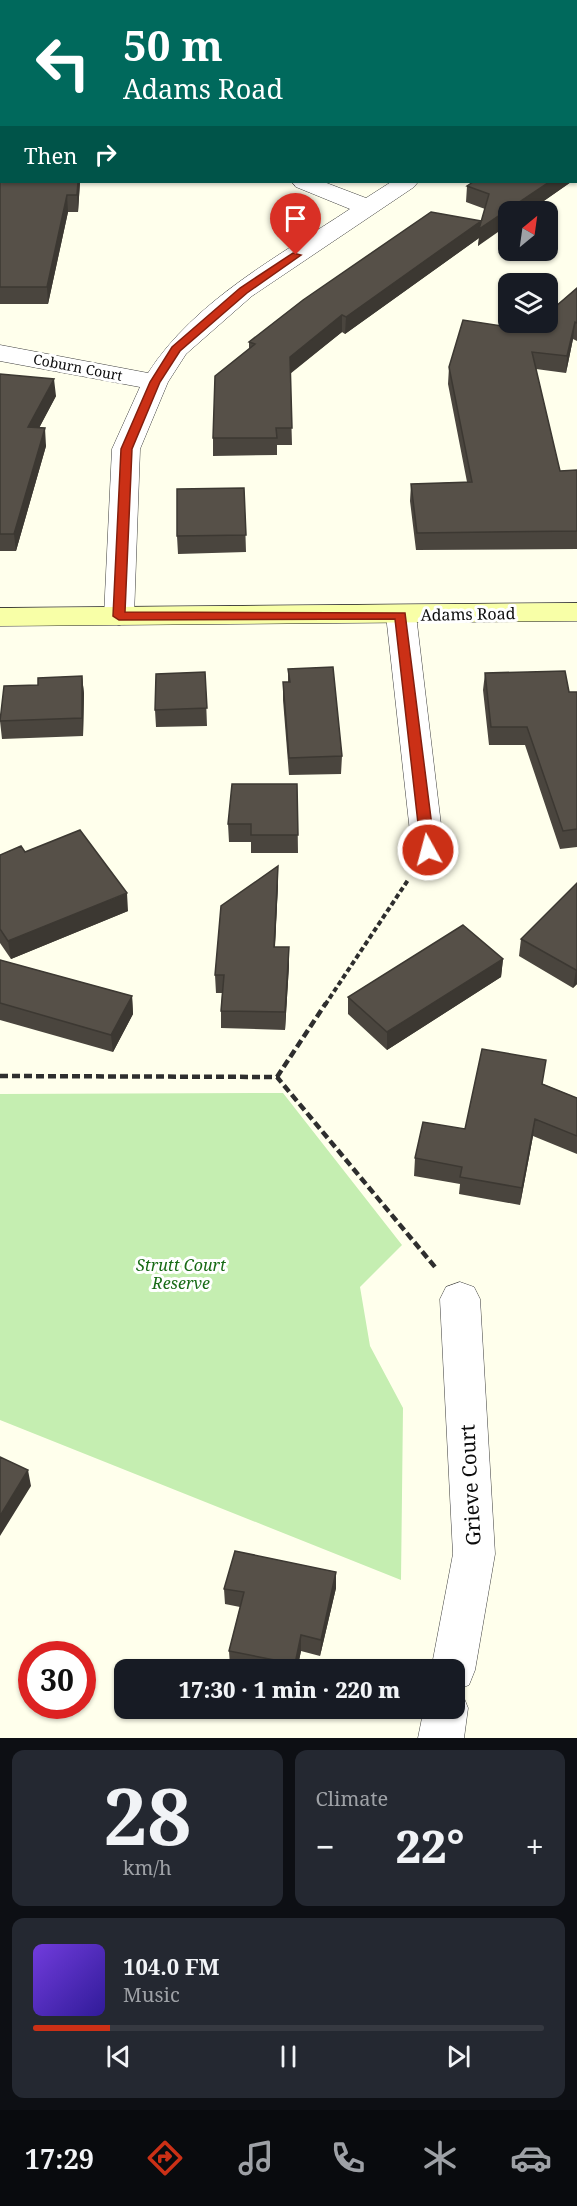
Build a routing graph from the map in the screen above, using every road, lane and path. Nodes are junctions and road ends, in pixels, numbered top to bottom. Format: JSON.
{"nodes":[{"id":1,"x":307,"y":183,"type":"edge"},
{"id":2,"x":404,"y":183,"type":"edge"},
{"id":3,"x":367,"y":207,"type":"junction"},
{"id":4,"x":0,"y":353,"type":"edge"},
{"id":5,"x":155,"y":382,"type":"junction"},
{"id":6,"x":577,"y":612,"type":"edge"},
{"id":7,"x":401,"y":615,"type":"junction"},
{"id":8,"x":119,"y":616,"type":"junction"},
{"id":9,"x":0,"y":617,"type":"edge"},
{"id":10,"x":428,"y":850,"type":"joint"},
{"id":11,"x":0,"y":1076,"type":"edge"},
{"id":12,"x":277,"y":1077,"type":"junction"},
{"id":13,"x":460,"y":1299,"type":"joint"},
{"id":14,"x":455,"y":1659,"type":"edge"},
{"id":15,"x":444,"y":1719,"type":"edge"},
{"id":16,"x":441,"y":1738,"type":"edge"}],
"edges":[{"from":1,"to":3,"type":"street"},
{"from":2,"to":3,"type":"street"},
{"from":3,"to":5,"type":"street"},
{"from":4,"to":5,"type":"street","name":"Coburn Court"},
{"from":5,"to":8,"type":"street"},
{"from":6,"to":7,"type":"street","name":"Adams Road"},
{"from":7,"to":8,"type":"street","name":"Adams Road"},
{"from":7,"to":10,"type":"street"},
{"from":8,"to":9,"type":"street","name":"Adams Road"},
{"from":10,"to":12,"type":"path"},
{"from":11,"to":12,"type":"path"},
{"from":12,"to":13,"type":"path"},
{"from":13,"to":14,"type":"street","name":"Grieve Court"},
{"from":15,"to":16,"type":"street"}]}
